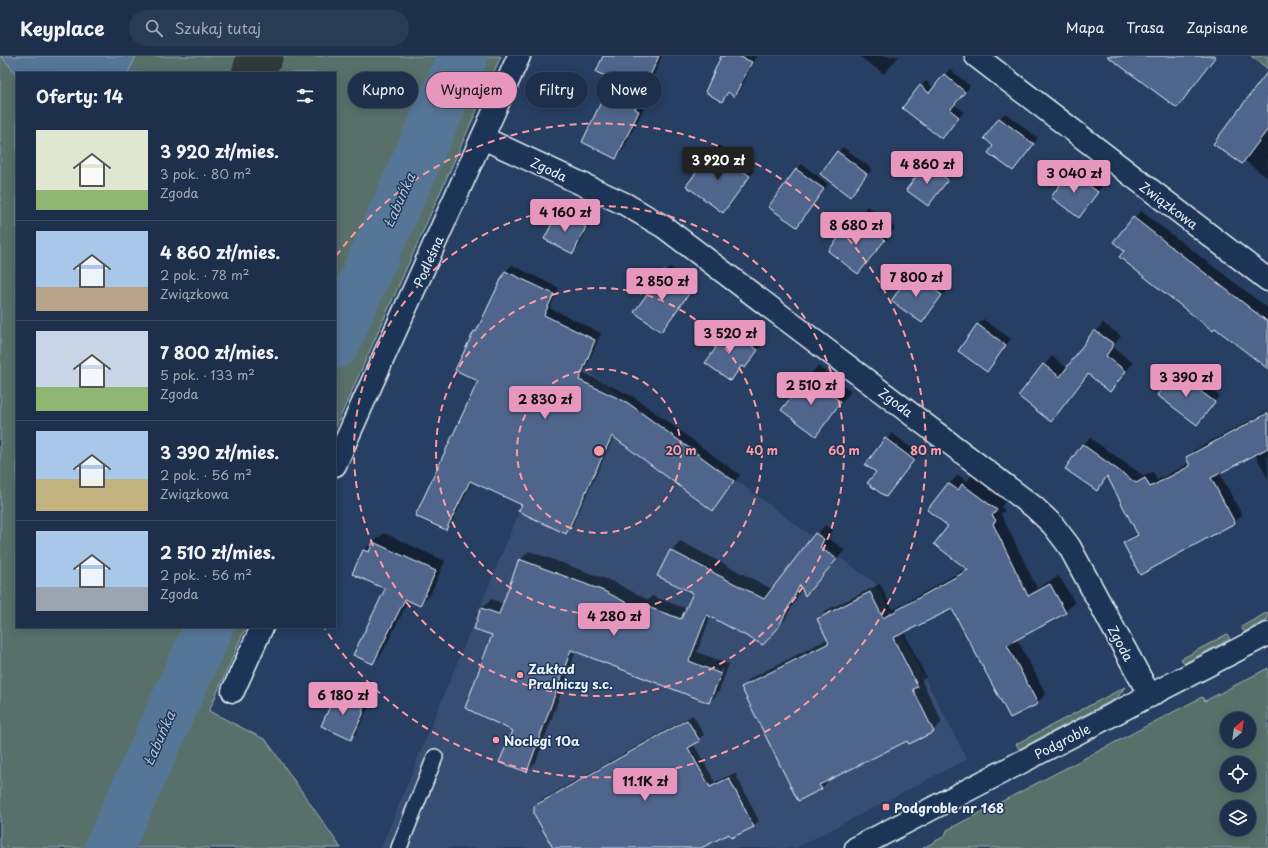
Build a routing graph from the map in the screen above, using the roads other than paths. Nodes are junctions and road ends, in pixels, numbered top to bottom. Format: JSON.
{"nodes":[{"id":1,"x":520,"y":56,"type":"edge"},
{"id":2,"x":976,"y":56,"type":"edge"},
{"id":3,"x":483,"y":138,"type":"junction"},
{"id":4,"x":1268,"y":280,"type":"edge"},
{"id":5,"x":336,"y":463,"type":"edge"},
{"id":6,"x":262,"y":628,"type":"edge"},
{"id":7,"x":1268,"y":634,"type":"edge"},
{"id":8,"x":233,"y":690,"type":"dead end"},
{"id":9,"x":1150,"y":696,"type":"junction"},
{"id":10,"x":435,"y":758,"type":"dead end"},
{"id":11,"x":399,"y":848,"type":"edge"},
{"id":12,"x":856,"y":848,"type":"edge"}],
"edges":[{"from":1,"to":3,"type":"street","name":"Podleśna"},
{"from":2,"to":4,"type":"street","name":"Związkowa"},
{"from":3,"to":5,"type":"street","name":"Podleśna"},
{"from":3,"to":9,"type":"street","name":"Zgoda"},
{"from":6,"to":8,"type":"street"},
{"from":7,"to":9,"type":"street","name":"Podgroble"},
{"from":9,"to":12,"type":"street","name":"Podgroble"},
{"from":10,"to":11,"type":"lane"}]}
